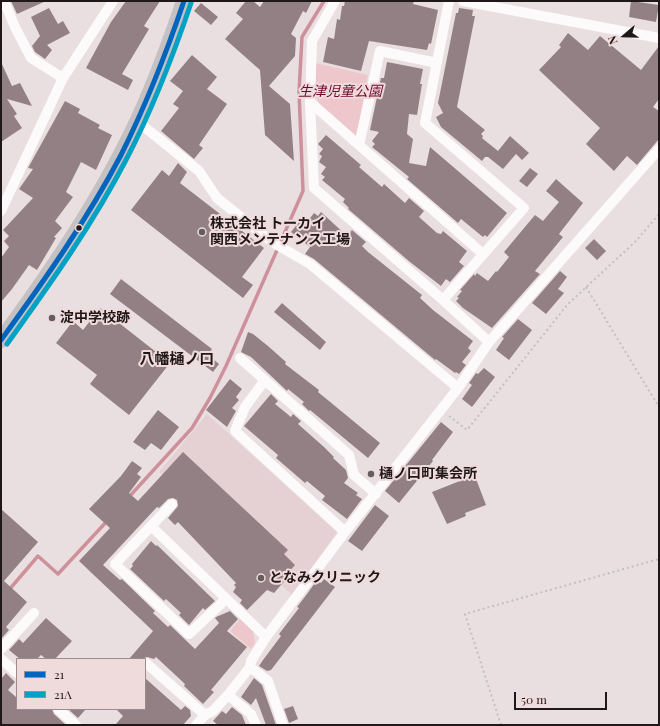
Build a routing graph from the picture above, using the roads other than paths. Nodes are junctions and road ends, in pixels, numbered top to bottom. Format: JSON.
{"nodes":[{"id":1,"x":4,"y":1,"type":"edge"},
{"id":2,"x":113,"y":1,"type":"edge"},
{"id":3,"x":184,"y":1,"type":"edge"},
{"id":4,"x":335,"y":1,"type":"edge"},
{"id":5,"x":449,"y":1,"type":"edge"},
{"id":6,"x":463,"y":1,"type":"edge"},
{"id":7,"x":659,"y":38,"type":"edge"},
{"id":8,"x":437,"y":63,"type":"junction"},
{"id":9,"x":63,"y":78,"type":"junction"},
{"id":10,"x":310,"y":102,"type":"junction"},
{"id":11,"x":137,"y":121,"type":"junction"},
{"id":12,"x":359,"y":145,"type":"junction"},
{"id":13,"x":659,"y":149,"type":"edge"},
{"id":14,"x":4,"y":196,"type":"edge"},
{"id":15,"x":1,"y":211,"type":"edge"},
{"id":16,"x":483,"y":254,"type":"junction"},
{"id":17,"x":443,"y":300,"type":"junction"},
{"id":18,"x":1,"y":340,"type":"edge"},
{"id":19,"x":488,"y":342,"type":"junction"},
{"id":20,"x":240,"y":358,"type":"dead end"},
{"id":21,"x":265,"y":380,"type":"junction"},
{"id":22,"x":458,"y":388,"type":"junction"},
{"id":23,"x":376,"y":494,"type":"junction"},
{"id":24,"x":172,"y":504,"type":"dead end"},
{"id":25,"x":151,"y":526,"type":"junction"},
{"id":26,"x":345,"y":532,"type":"junction"},
{"id":27,"x":226,"y":598,"type":"junction"},
{"id":28,"x":34,"y":613,"type":"dead end"},
{"id":29,"x":266,"y":637,"type":"junction"},
{"id":30,"x":1,"y":649,"type":"edge"},
{"id":31,"x":1,"y":659,"type":"edge"},
{"id":32,"x":146,"y":663,"type":"dead end"},
{"id":33,"x":250,"y":667,"type":"junction"},
{"id":34,"x":16,"y":672,"type":"edge"},
{"id":35,"x":228,"y":695,"type":"junction"},
{"id":36,"x":59,"y":710,"type":"edge"},
{"id":37,"x":205,"y":715,"type":"junction"},
{"id":38,"x":76,"y":725,"type":"edge"},
{"id":39,"x":196,"y":725,"type":"edge"},
{"id":40,"x":256,"y":725,"type":"edge"},
{"id":41,"x":284,"y":725,"type":"edge"}],
"edges":[{"from":1,"to":9,"type":"street"},
{"from":2,"to":9,"type":"street"},
{"from":3,"to":11,"type":"main road"},
{"from":4,"to":10,"type":"street"},
{"from":5,"to":8,"type":"street"},
{"from":6,"to":7,"type":"street"},
{"from":8,"to":12,"type":"street"},
{"from":8,"to":16,"type":"street"},
{"from":9,"to":14,"type":"street"},
{"from":10,"to":12,"type":"street"},
{"from":10,"to":17,"type":"street"},
{"from":11,"to":18,"type":"main road"},
{"from":11,"to":22,"type":"street"},
{"from":12,"to":16,"type":"street"},
{"from":13,"to":19,"type":"street"},
{"from":14,"to":15,"type":"street"},
{"from":16,"to":17,"type":"street"},
{"from":17,"to":19,"type":"street"},
{"from":19,"to":22,"type":"street"},
{"from":20,"to":21,"type":"street"},
{"from":21,"to":23,"type":"street"},
{"from":21,"to":26,"type":"street"},
{"from":22,"to":23,"type":"street"},
{"from":23,"to":26,"type":"street"},
{"from":24,"to":25,"type":"street"},
{"from":25,"to":27,"type":"street"},
{"from":25,"to":27,"type":"street"},
{"from":26,"to":29,"type":"street"},
{"from":27,"to":29,"type":"street"},
{"from":28,"to":30,"type":"street"},
{"from":29,"to":33,"type":"street"},
{"from":31,"to":34,"type":"street"},
{"from":32,"to":37,"type":"street"},
{"from":33,"to":35,"type":"street"},
{"from":33,"to":41,"type":"street"},
{"from":35,"to":37,"type":"street"},
{"from":35,"to":40,"type":"street"},
{"from":36,"to":38,"type":"street"},
{"from":37,"to":39,"type":"street"}]}
